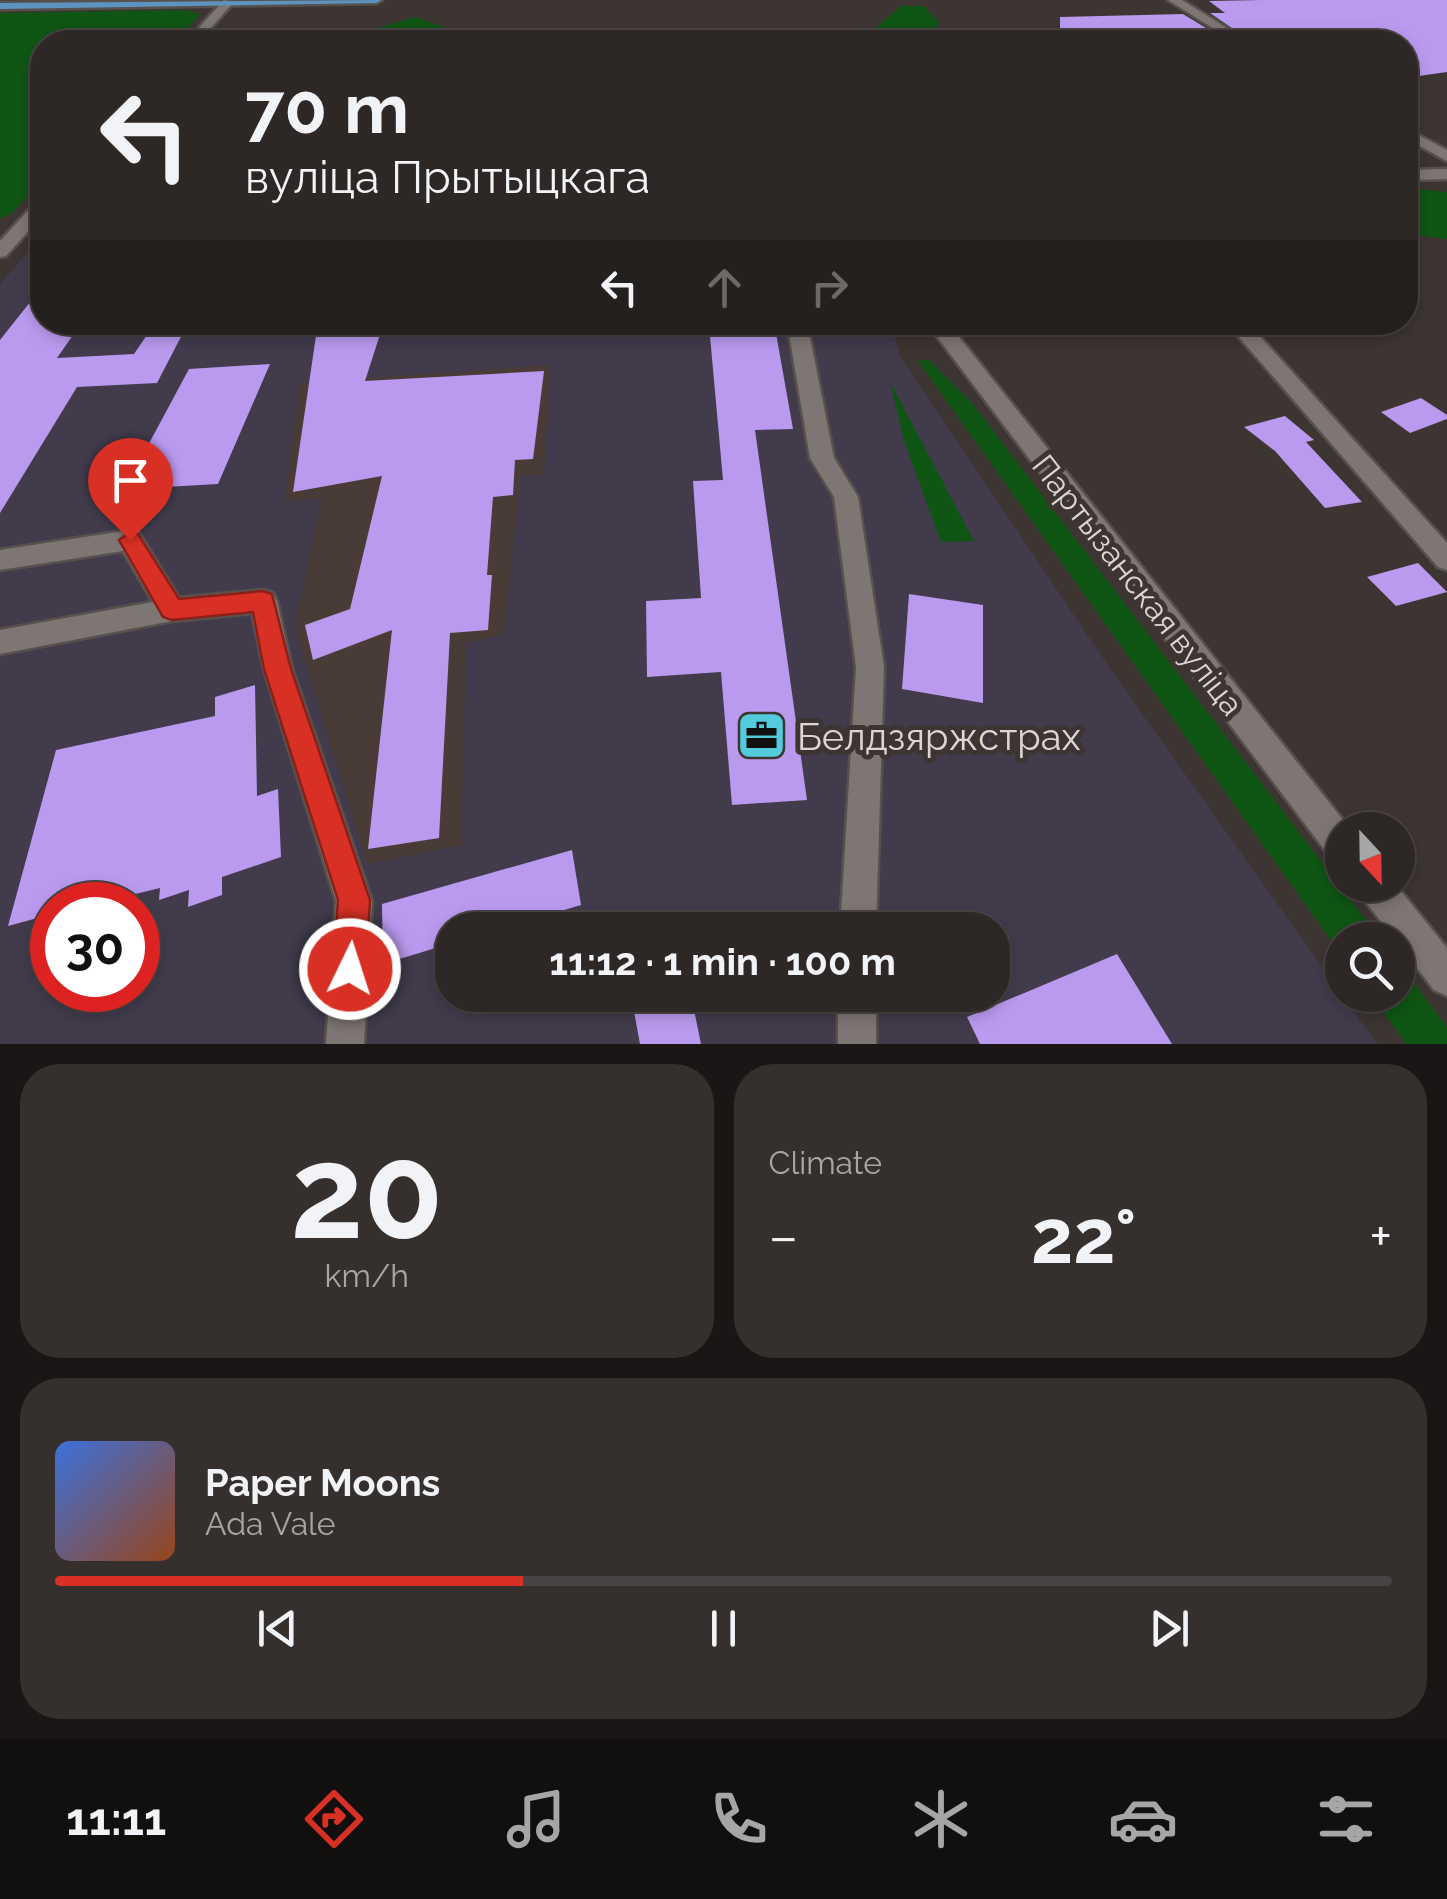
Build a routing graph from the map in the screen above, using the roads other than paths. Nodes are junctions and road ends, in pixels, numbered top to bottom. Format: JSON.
{"nodes":[{"id":1,"x":376,"y":0,"type":"edge"},
{"id":2,"x":1174,"y":0,"type":"edge"},
{"id":3,"x":228,"y":2,"type":"edge"},
{"id":4,"x":0,"y":6,"type":"edge"},
{"id":5,"x":203,"y":30,"type":"edge"},
{"id":6,"x":1223,"y":30,"type":"edge"},
{"id":7,"x":1418,"y":139,"type":"edge"},
{"id":8,"x":1447,"y":156,"type":"edge"},
{"id":9,"x":1447,"y":174,"type":"edge"},
{"id":10,"x":1418,"y":175,"type":"edge"},
{"id":11,"x":30,"y":219,"type":"edge"},
{"id":12,"x":30,"y":234,"type":"edge"},
{"id":13,"x":16,"y":235,"type":"junction"},
{"id":14,"x":0,"y":252,"type":"edge"},
{"id":15,"x":798,"y":335,"type":"edge"},
{"id":16,"x":946,"y":335,"type":"edge"},
{"id":17,"x":1248,"y":335,"type":"edge"},
{"id":18,"x":0,"y":560,"type":"edge"},
{"id":19,"x":1447,"y":560,"type":"edge"},
{"id":20,"x":172,"y":610,"type":"junction"},
{"id":21,"x":0,"y":642,"type":"edge"},
{"id":22,"x":1325,"y":822,"type":"edge"},
{"id":23,"x":1387,"y":902,"type":"edge"},
{"id":24,"x":859,"y":912,"type":"edge"},
{"id":25,"x":1447,"y":978,"type":"edge"},
{"id":26,"x":857,"y":1012,"type":"edge"},
{"id":27,"x":345,"y":1044,"type":"edge"},
{"id":28,"x":856,"y":1044,"type":"edge"}],
"edges":[{"from":1,"to":3,"type":"main road"},
{"from":2,"to":6,"type":"street"},
{"from":3,"to":4,"type":"main road"},
{"from":3,"to":5,"type":"street"},
{"from":7,"to":8,"type":"street"},
{"from":9,"to":10,"type":"street"},
{"from":11,"to":13,"type":"street"},
{"from":12,"to":13,"type":"street"},
{"from":13,"to":14,"type":"street"},
{"from":15,"to":24,"type":"street"},
{"from":16,"to":22,"type":"street","name":"Партызанская вуліца"},
{"from":17,"to":19,"type":"street"},
{"from":18,"to":20,"type":"street"},
{"from":20,"to":21,"type":"street"},
{"from":20,"to":27,"type":"street"},
{"from":23,"to":25,"type":"street"},
{"from":26,"to":28,"type":"street"}]}
